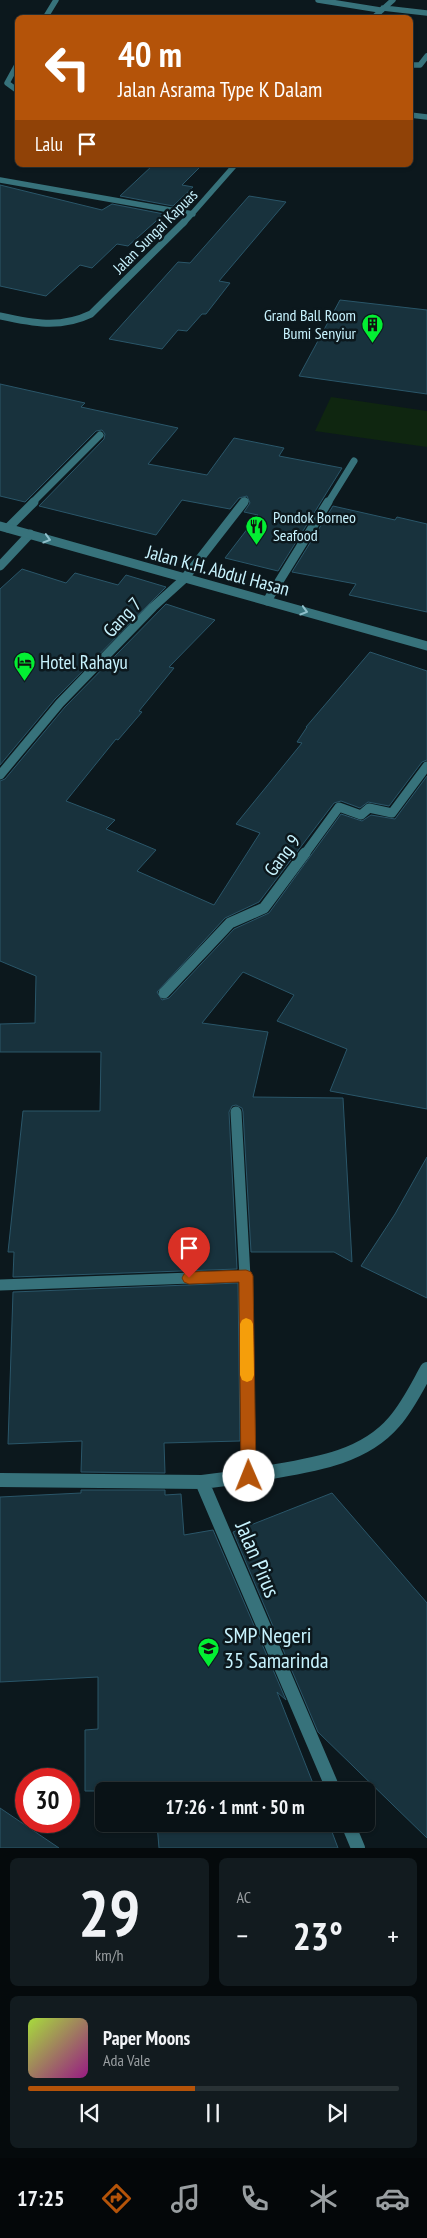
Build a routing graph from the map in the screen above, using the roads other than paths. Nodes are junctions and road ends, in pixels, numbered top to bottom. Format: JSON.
{"nodes":[{"id":1,"x":56,"y":0,"type":"edge"},
{"id":2,"x":318,"y":0,"type":"edge"},
{"id":3,"x":393,"y":0,"type":"edge"},
{"id":4,"x":328,"y":1,"type":"edge"},
{"id":5,"x":382,"y":9,"type":"junction"},
{"id":6,"x":427,"y":13,"type":"edge"},
{"id":7,"x":47,"y":15,"type":"edge"},
{"id":8,"x":376,"y":15,"type":"edge"},
{"id":9,"x":427,"y":56,"type":"edge"},
{"id":10,"x":413,"y":65,"type":"edge"},
{"id":11,"x":15,"y":69,"type":"edge"},
{"id":12,"x":15,"y":89,"type":"edge"},
{"id":13,"x":413,"y":115,"type":"edge"},
{"id":14,"x":427,"y":117,"type":"edge"},
{"id":15,"x":233,"y":167,"type":"edge"},
{"id":16,"x":0,"y":180,"type":"edge"},
{"id":17,"x":193,"y":214,"type":"junction"},
{"id":18,"x":0,"y":316,"type":"edge"},
{"id":19,"x":100,"y":435,"type":"dead end"},
{"id":20,"x":354,"y":461,"type":"dead end"},
{"id":21,"x":245,"y":501,"type":"dead end"},
{"id":22,"x":4,"y":527,"type":"edge"},
{"id":23,"x":30,"y":534,"type":"junction"},
{"id":24,"x":0,"y":566,"type":"edge"},
{"id":25,"x":184,"y":579,"type":"junction"},
{"id":26,"x":267,"y":601,"type":"junction"},
{"id":27,"x":427,"y":646,"type":"edge"},
{"id":28,"x":427,"y":766,"type":"edge"},
{"id":29,"x":0,"y":775,"type":"edge"},
{"id":30,"x":164,"y":993,"type":"dead end"},
{"id":31,"x":236,"y":1112,"type":"dead end"},
{"id":32,"x":246,"y":1276,"type":"junction"},
{"id":33,"x":0,"y":1285,"type":"edge"},
{"id":34,"x":427,"y":1369,"type":"edge"},
{"id":35,"x":249,"y":1476,"type":"junction"},
{"id":36,"x":0,"y":1480,"type":"edge"},
{"id":37,"x":202,"y":1482,"type":"junction"},
{"id":38,"x":330,"y":1782,"type":"edge"},
{"id":39,"x":351,"y":1832,"type":"edge"},
{"id":40,"x":358,"y":1848,"type":"edge"}],
"edges":[{"from":1,"to":7,"type":"street"},
{"from":2,"to":4,"type":"street"},
{"from":3,"to":5,"type":"street"},
{"from":4,"to":5,"type":"street"},
{"from":5,"to":6,"type":"street"},
{"from":5,"to":8,"type":"street"},
{"from":9,"to":10,"type":"street"},
{"from":11,"to":12,"type":"street"},
{"from":13,"to":14,"type":"street"},
{"from":15,"to":17,"type":"street","name":"Jalan Sungai Kapuas"},
{"from":16,"to":17,"type":"street"},
{"from":17,"to":18,"type":"street","name":"Jalan Sungai Kapuas"},
{"from":19,"to":22,"type":"street"},
{"from":20,"to":26,"type":"street"},
{"from":21,"to":25,"type":"street","name":"Gang 7"},
{"from":22,"to":23,"type":"street","name":"Jalan K.H. Abdul Hasan"},
{"from":23,"to":24,"type":"street"},
{"from":23,"to":25,"type":"street","name":"Jalan K.H. Abdul Hasan","one_way":true},
{"from":25,"to":26,"type":"street","name":"Jalan K.H. Abdul Hasan"},
{"from":25,"to":29,"type":"street","name":"Gang 7"},
{"from":26,"to":27,"type":"street","name":"Jalan K.H. Abdul Hasan","one_way":true},
{"from":28,"to":30,"type":"street","name":"Gang 9"},
{"from":31,"to":32,"type":"street"},
{"from":32,"to":33,"type":"street"},
{"from":32,"to":35,"type":"street"},
{"from":34,"to":35,"type":"street"},
{"from":35,"to":37,"type":"street"},
{"from":36,"to":37,"type":"street"},
{"from":37,"to":38,"type":"street","name":"Jalan Pirus"},
{"from":39,"to":40,"type":"street"}]}
